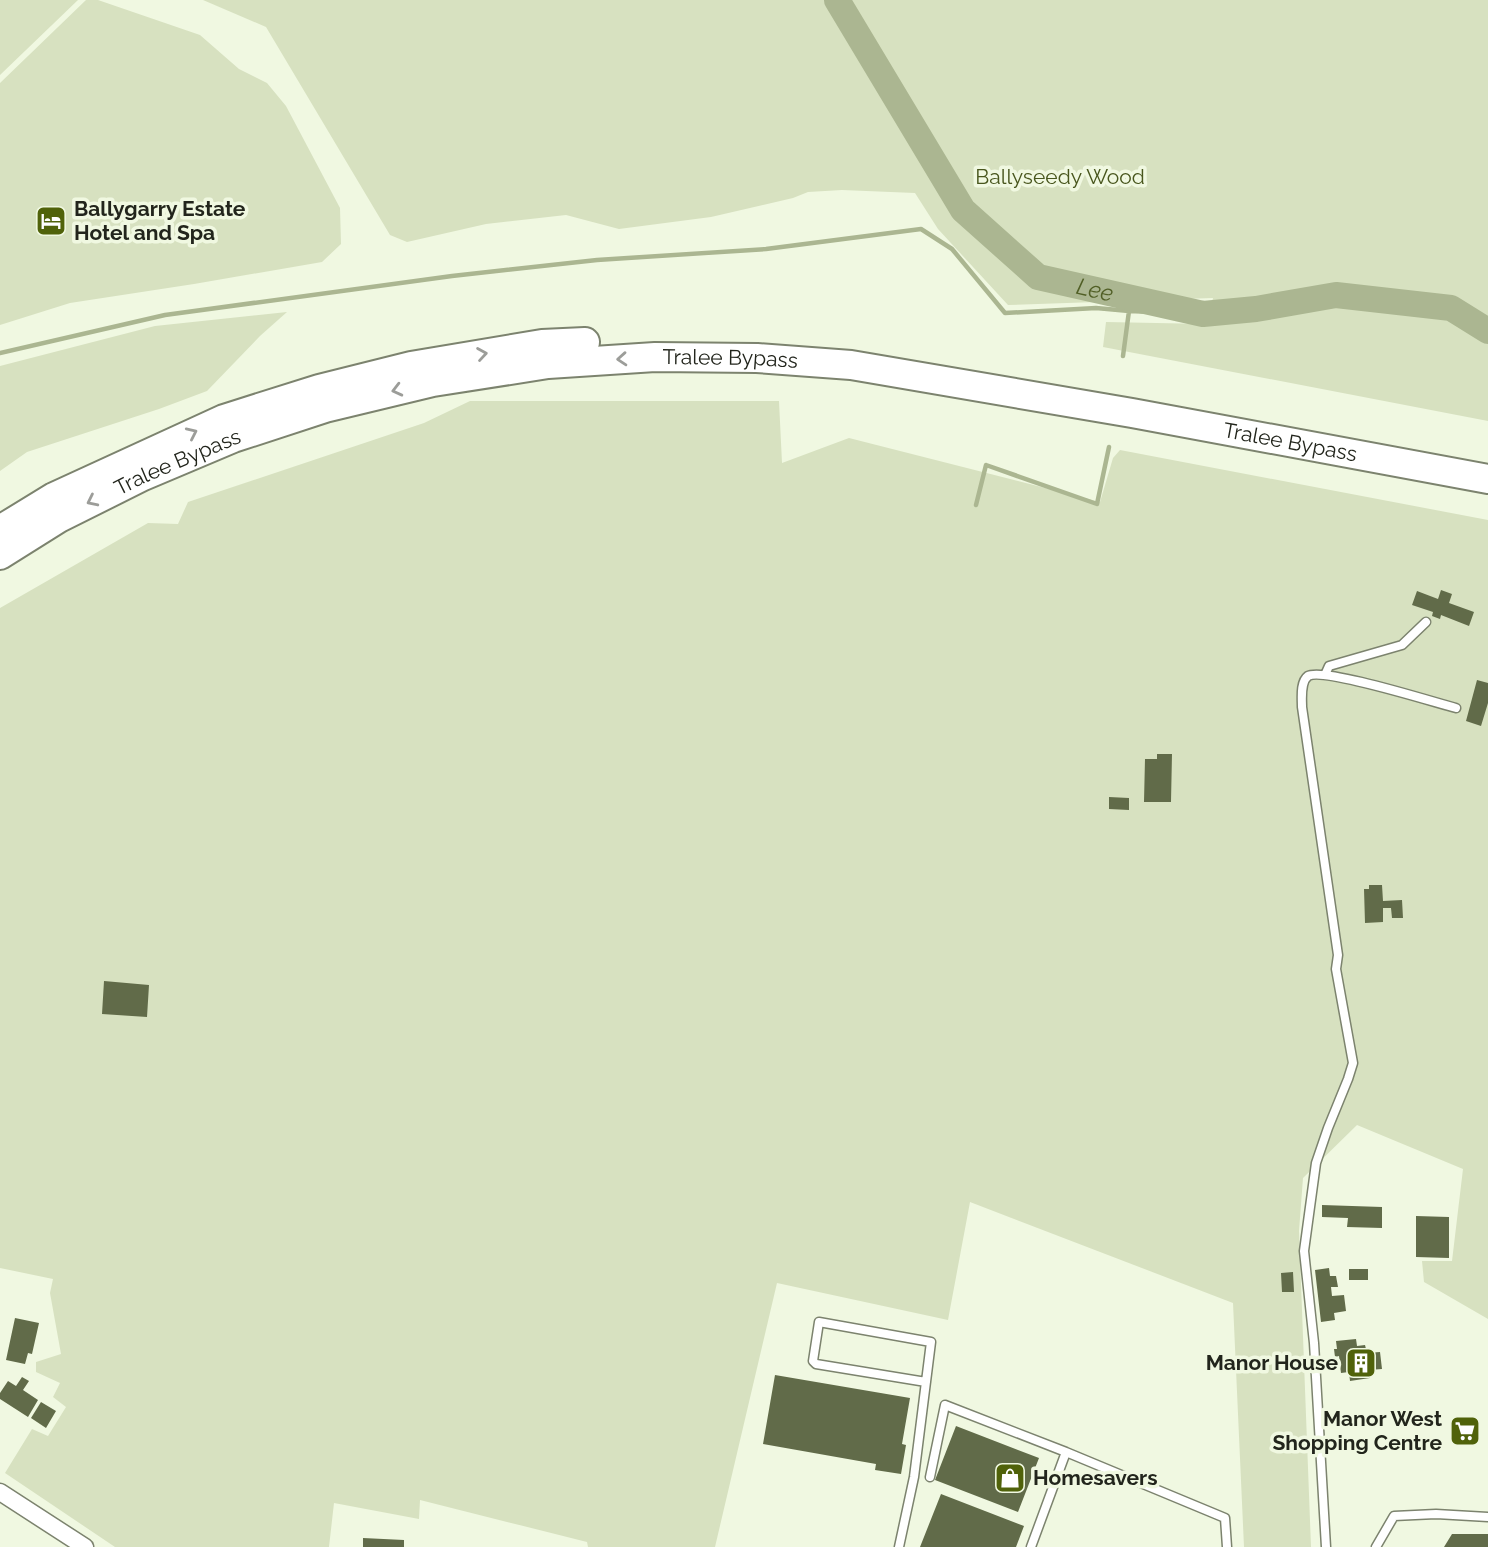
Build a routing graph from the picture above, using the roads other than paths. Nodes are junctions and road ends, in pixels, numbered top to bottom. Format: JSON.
{"nodes":[{"id":1,"x":1488,"y":462,"type":"edge"},
{"id":2,"x":1488,"y":480,"type":"edge"},
{"id":3,"x":0,"y":530,"type":"edge"},
{"id":4,"x":0,"y":555,"type":"edge"},
{"id":5,"x":1426,"y":622,"type":"dead end"},
{"id":6,"x":1325,"y":674,"type":"junction"},
{"id":7,"x":1456,"y":708,"type":"dead end"},
{"id":8,"x":926,"y":1382,"type":"junction"},
{"id":9,"x":1066,"y":1452,"type":"junction"},
{"id":10,"x":930,"y":1477,"type":"dead end"},
{"id":11,"x":0,"y":1492,"type":"edge"},
{"id":12,"x":1488,"y":1517,"type":"edge"},
{"id":13,"x":85,"y":1547,"type":"edge"},
{"id":14,"x":899,"y":1547,"type":"edge"},
{"id":15,"x":1031,"y":1547,"type":"edge"},
{"id":16,"x":1227,"y":1547,"type":"edge"},
{"id":17,"x":1326,"y":1547,"type":"edge"},
{"id":18,"x":1376,"y":1547,"type":"edge"}],
"edges":[{"from":3,"to":1,"type":"highway","name":"Tralee Bypass","one_way":true},
{"from":2,"to":4,"type":"highway","name":"Tralee Bypass","one_way":true},
{"from":5,"to":6,"type":"lane"},
{"from":6,"to":7,"type":"lane"},
{"from":6,"to":17,"type":"lane"},
{"from":8,"to":8,"type":"lane"},
{"from":8,"to":14,"type":"lane"},
{"from":9,"to":10,"type":"lane"},
{"from":9,"to":15,"type":"lane"},
{"from":9,"to":16,"type":"lane"},
{"from":11,"to":13,"type":"street"},
{"from":12,"to":18,"type":"lane"}]}
